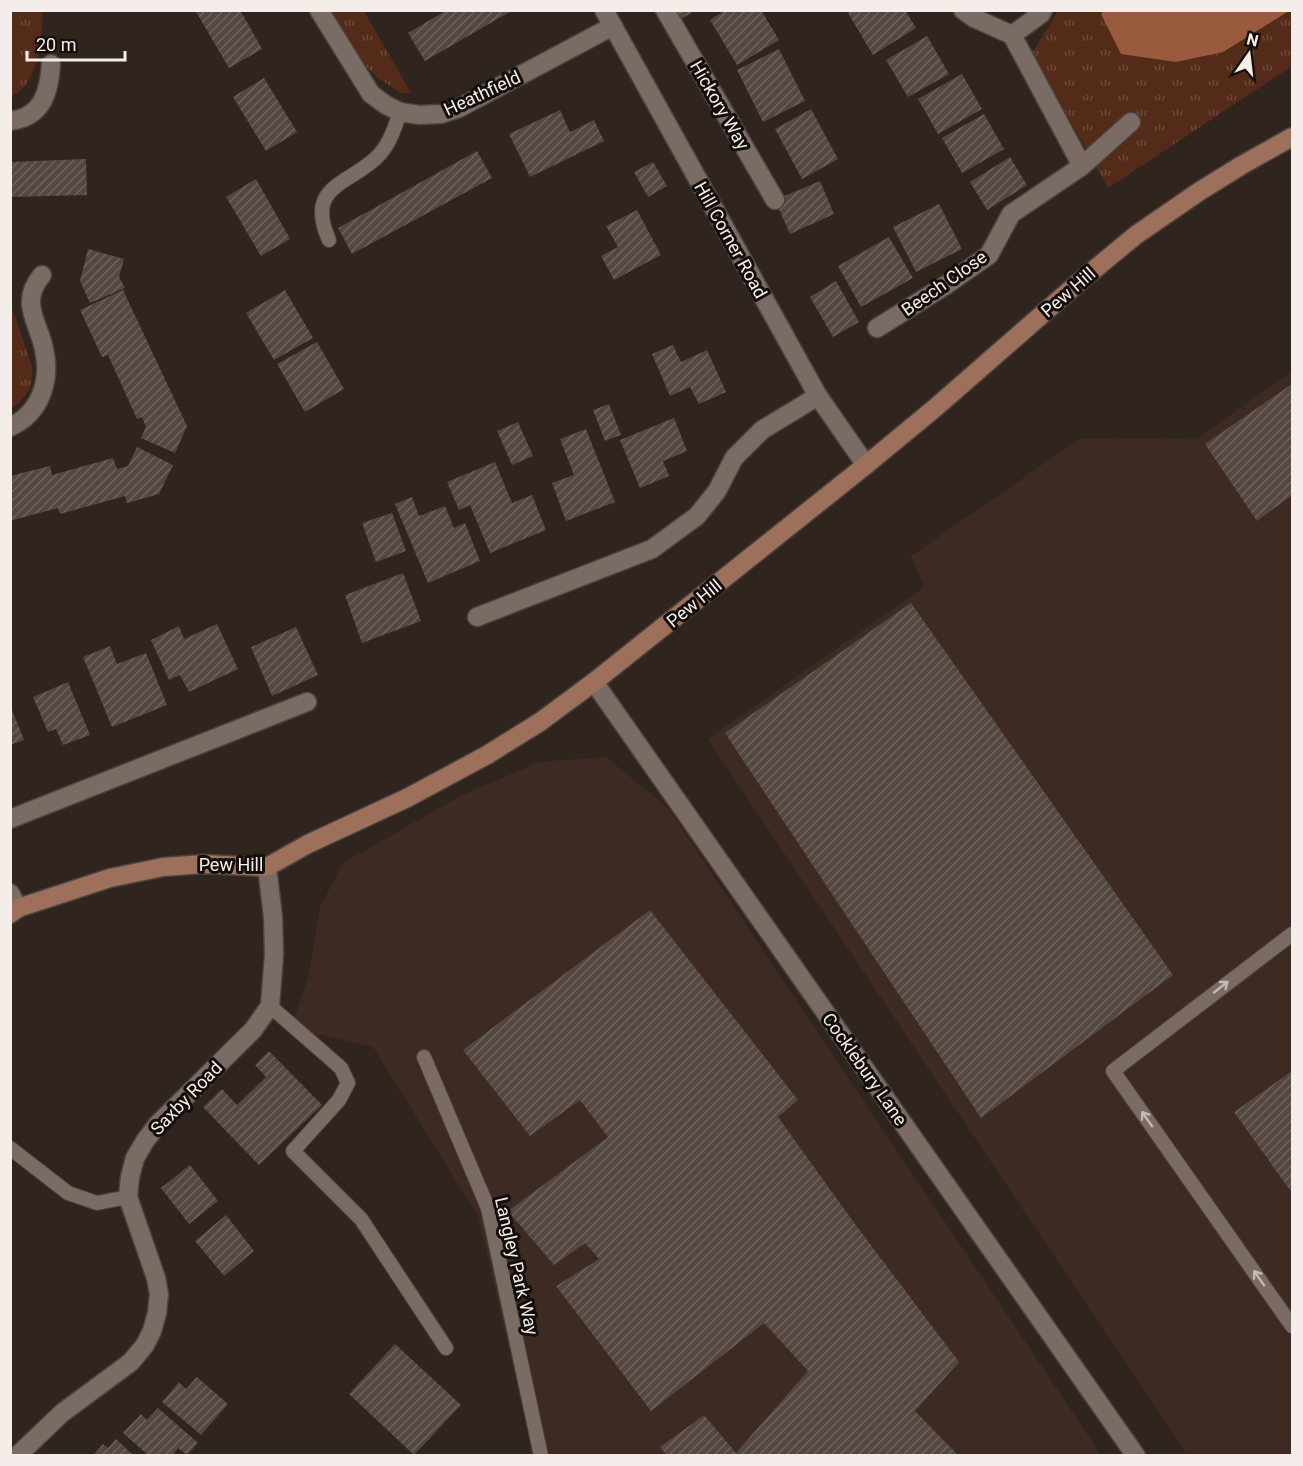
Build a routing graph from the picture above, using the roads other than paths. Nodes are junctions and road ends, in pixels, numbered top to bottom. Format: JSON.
{"nodes":[{"id":1,"x":319,"y":10,"type":"edge"},
{"id":2,"x":665,"y":10,"type":"edge"},
{"id":3,"x":963,"y":10,"type":"edge"},
{"id":4,"x":1043,"y":10,"type":"edge"},
{"id":5,"x":609,"y":18,"type":"edge"},
{"id":6,"x":1012,"y":35,"type":"junction"},
{"id":7,"x":51,"y":64,"type":"dead end"},
{"id":8,"x":400,"y":112,"type":"junction"},
{"id":9,"x":10,"y":121,"type":"edge"},
{"id":10,"x":1131,"y":122,"type":"dead end"},
{"id":11,"x":1293,"y":137,"type":"edge"},
{"id":12,"x":1082,"y":166,"type":"junction"},
{"id":13,"x":775,"y":200,"type":"dead end"},
{"id":14,"x":328,"y":240,"type":"dead end"},
{"id":15,"x":42,"y":275,"type":"dead end"},
{"id":16,"x":877,"y":327,"type":"dead end"},
{"id":17,"x":818,"y":396,"type":"junction"},
{"id":18,"x":10,"y":427,"type":"edge"},
{"id":19,"x":866,"y":465,"type":"junction"},
{"id":20,"x":477,"y":616,"type":"dead end"},
{"id":21,"x":594,"y":682,"type":"junction"},
{"id":22,"x":307,"y":702,"type":"dead end"},
{"id":23,"x":10,"y":819,"type":"edge"},
{"id":24,"x":267,"y":867,"type":"junction"},
{"id":25,"x":13,"y":905,"type":"edge"},
{"id":26,"x":1293,"y":933,"type":"edge"},
{"id":27,"x":270,"y":1006,"type":"junction"},
{"id":28,"x":424,"y":1057,"type":"dead end"},
{"id":29,"x":10,"y":1148,"type":"edge"},
{"id":30,"x":128,"y":1197,"type":"junction"},
{"id":31,"x":1293,"y":1326,"type":"edge"},
{"id":32,"x":446,"y":1348,"type":"dead end"},
{"id":33,"x":17,"y":1455,"type":"edge"},
{"id":34,"x":541,"y":1455,"type":"edge"},
{"id":35,"x":1136,"y":1455,"type":"edge"}],
"edges":[{"from":1,"to":8,"type":"street","name":"Heathfield"},
{"from":2,"to":13,"type":"street","name":"Hickory Way"},
{"from":3,"to":6,"type":"street"},
{"from":4,"to":6,"type":"street"},
{"from":5,"to":8,"type":"street","name":"Heathfield"},
{"from":5,"to":17,"type":"street","name":"Hill Corner Road"},
{"from":6,"to":12,"type":"street"},
{"from":7,"to":9,"type":"street"},
{"from":8,"to":14,"type":"lane"},
{"from":10,"to":12,"type":"street","name":"Beech Close"},
{"from":11,"to":19,"type":"main road","name":"Pew Hill"},
{"from":12,"to":16,"type":"street","name":"Beech Close"},
{"from":15,"to":18,"type":"street"},
{"from":17,"to":19,"type":"street","name":"Hill Corner Road"},
{"from":17,"to":20,"type":"street"},
{"from":19,"to":21,"type":"main road","name":"Pew Hill"},
{"from":21,"to":24,"type":"main road","name":"Pew Hill"},
{"from":21,"to":35,"type":"street","name":"Cocklebury Lane"},
{"from":22,"to":23,"type":"street"},
{"from":24,"to":25,"type":"main road","name":"Pew Hill"},
{"from":24,"to":27,"type":"street"},
{"from":31,"to":26,"type":"lane","one_way":true},
{"from":27,"to":30,"type":"street","name":"Saxby Road"},
{"from":27,"to":32,"type":"lane"},
{"from":28,"to":34,"type":"lane","name":"Langley Park Way"},
{"from":29,"to":30,"type":"lane"},
{"from":30,"to":33,"type":"street","name":"Saxby Road"}]}
